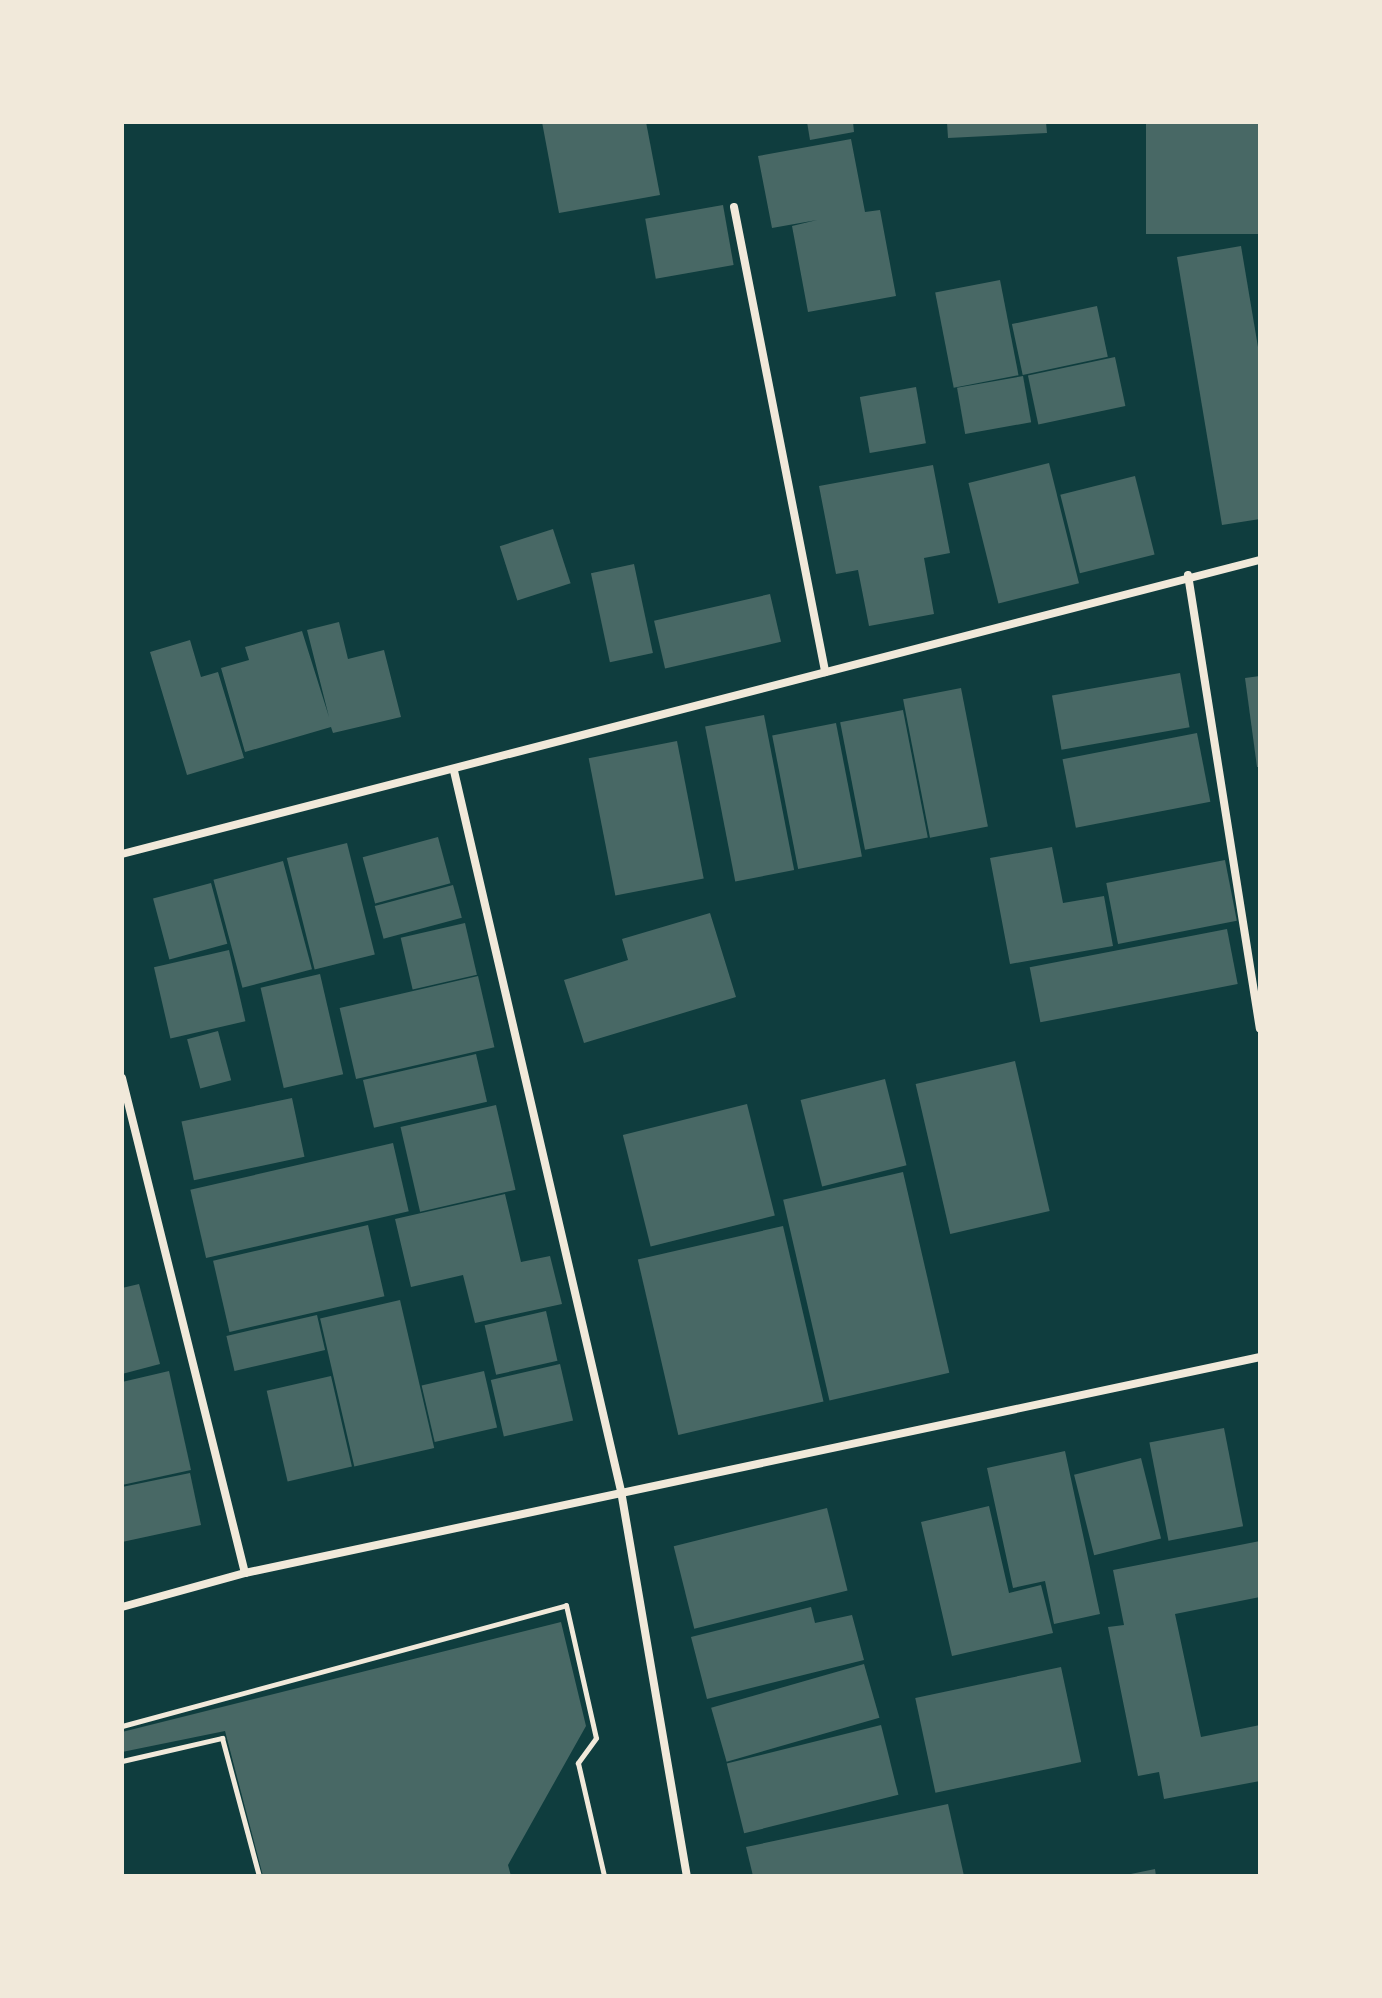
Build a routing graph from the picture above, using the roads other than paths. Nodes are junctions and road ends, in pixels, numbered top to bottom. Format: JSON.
{"nodes":[{"id":1,"x":734,"y":207,"type":"dead end"},
{"id":2,"x":1260,"y":560,"type":"edge"},
{"id":3,"x":1188,"y":575,"type":"junction"},
{"id":4,"x":825,"y":672,"type":"junction"},
{"id":5,"x":454,"y":771,"type":"junction"},
{"id":6,"x":122,"y":854,"type":"edge"},
{"id":7,"x":1260,"y":1028,"type":"edge"},
{"id":8,"x":122,"y":1078,"type":"edge"},
{"id":9,"x":1260,"y":1357,"type":"edge"},
{"id":10,"x":621,"y":1491,"type":"junction"},
{"id":11,"x":245,"y":1573,"type":"junction"},
{"id":12,"x":122,"y":1607,"type":"edge"},
{"id":13,"x":687,"y":1876,"type":"edge"}],
"edges":[{"from":1,"to":4,"type":"street"},
{"from":2,"to":3,"type":"street"},
{"from":3,"to":4,"type":"street"},
{"from":3,"to":7,"type":"street"},
{"from":4,"to":5,"type":"street"},
{"from":5,"to":6,"type":"street"},
{"from":5,"to":10,"type":"street"},
{"from":8,"to":11,"type":"street"},
{"from":9,"to":10,"type":"street"},
{"from":10,"to":11,"type":"street"},
{"from":10,"to":13,"type":"street"},
{"from":11,"to":12,"type":"street"}]}
